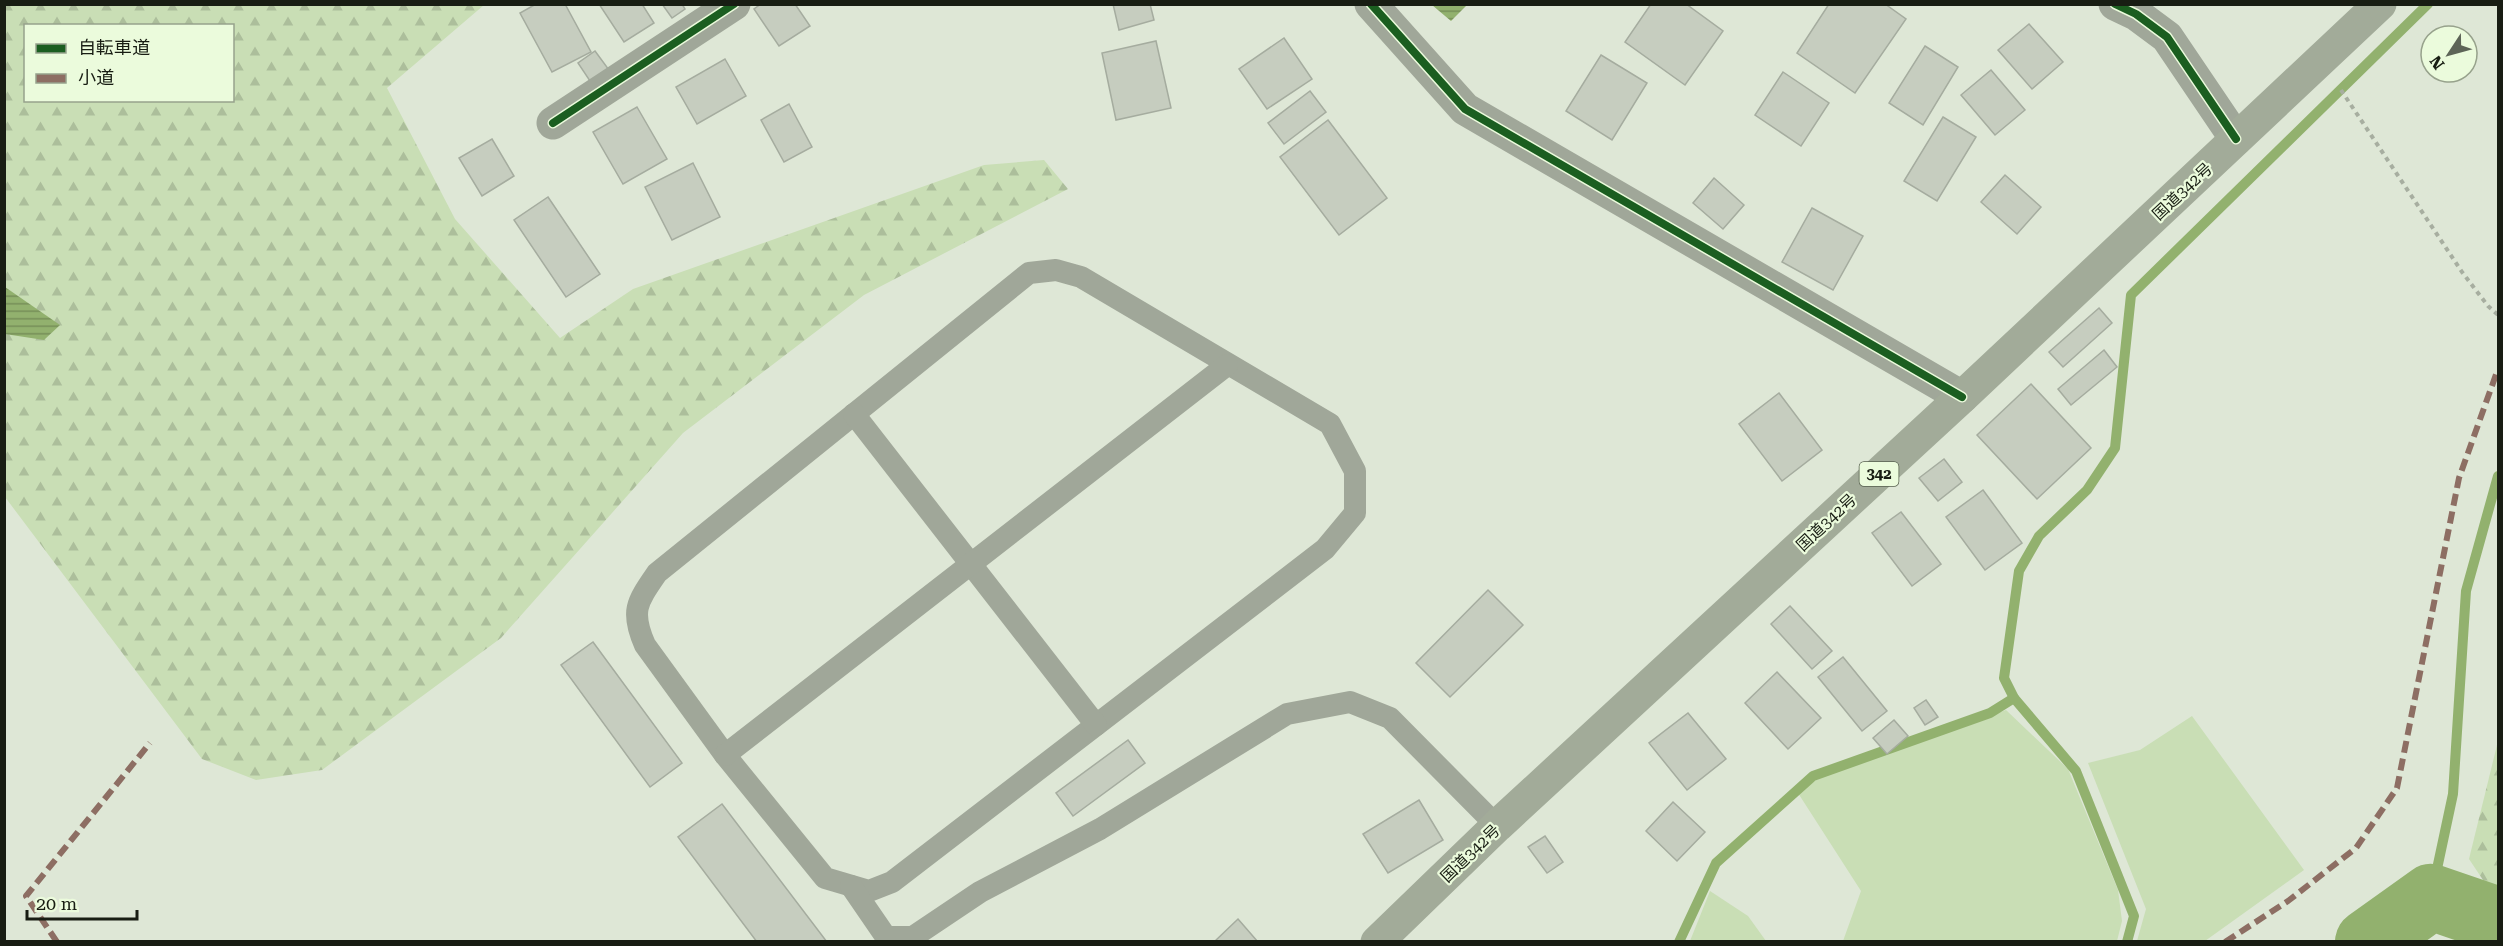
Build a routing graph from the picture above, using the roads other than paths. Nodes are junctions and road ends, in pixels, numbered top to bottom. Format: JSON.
{"nodes":[{"id":1,"x":734,"y":4,"type":"edge"},
{"id":2,"x":1371,"y":4,"type":"edge"},
{"id":3,"x":2115,"y":4,"type":"edge"},
{"id":4,"x":2380,"y":4,"type":"edge"},
{"id":5,"x":553,"y":123,"type":"dead end"},
{"id":6,"x":2236,"y":139,"type":"junction"},
{"id":7,"x":1227,"y":365,"type":"junction"},
{"id":8,"x":1962,"y":397,"type":"junction"},
{"id":9,"x":854,"y":414,"type":"junction"},
{"id":10,"x":971,"y":566,"type":"junction"},
{"id":11,"x":1096,"y":725,"type":"junction"},
{"id":12,"x":725,"y":755,"type":"junction"},
{"id":13,"x":1497,"y":826,"type":"junction"},
{"id":14,"x":851,"y":886,"type":"junction"},
{"id":15,"x":1377,"y":942,"type":"edge"}],
"edges":[{"from":1,"to":5,"type":"street"},
{"from":2,"to":8,"type":"street"},
{"from":3,"to":6,"type":"street"},
{"from":4,"to":6,"type":"highway","name":"国道342号","number":"342"},
{"from":6,"to":8,"type":"highway","name":"国道342号","number":"342"},
{"from":7,"to":9,"type":"lane"},
{"from":7,"to":10,"type":"lane"},
{"from":7,"to":11,"type":"lane"},
{"from":8,"to":13,"type":"highway","name":"国道342号","number":"342"},
{"from":9,"to":10,"type":"lane"},
{"from":9,"to":12,"type":"lane"},
{"from":10,"to":11,"type":"lane"},
{"from":10,"to":12,"type":"lane"},
{"from":11,"to":14,"type":"lane"},
{"from":12,"to":14,"type":"lane"},
{"from":13,"to":14,"type":"lane"},
{"from":13,"to":15,"type":"highway","name":"国道342号","number":"342"}]}
